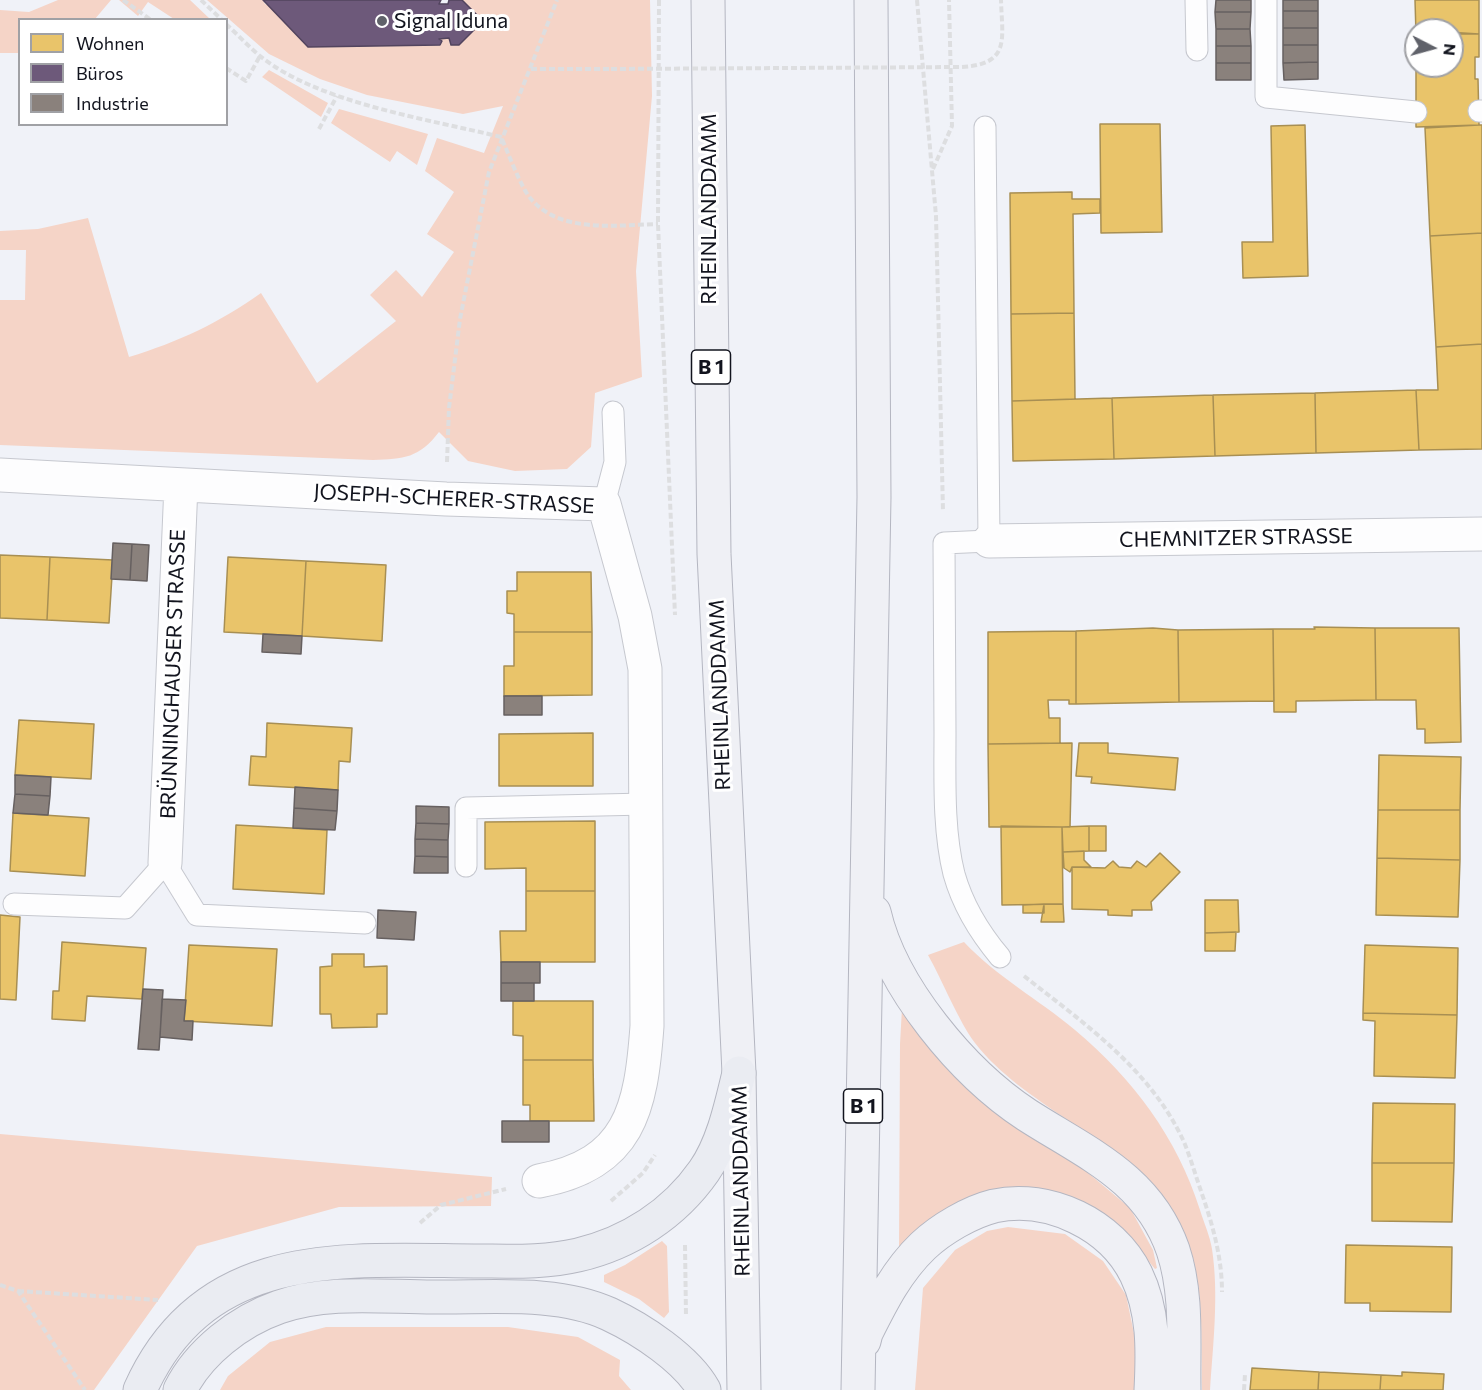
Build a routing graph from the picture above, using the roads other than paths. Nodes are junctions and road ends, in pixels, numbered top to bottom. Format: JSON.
{"nodes":[{"id":1,"x":708,"y":0,"type":"edge"},
{"id":2,"x":870,"y":0,"type":"edge"},
{"id":3,"x":1196,"y":0,"type":"edge"},
{"id":4,"x":1266,"y":0,"type":"edge"},
{"id":5,"x":1197,"y":50,"type":"dead end"},
{"id":6,"x":1416,"y":112,"type":"dead end"},
{"id":7,"x":985,"y":127,"type":"dead end"},
{"id":8,"x":613,"y":412,"type":"dead end"},
{"id":9,"x":0,"y":475,"type":"edge"},
{"id":10,"x":181,"y":485,"type":"junction"},
{"id":11,"x":604,"y":504,"type":"junction"},
{"id":12,"x":1482,"y":534,"type":"edge"},
{"id":13,"x":989,"y":541,"type":"junction"},
{"id":14,"x":646,"y":804,"type":"junction"},
{"id":15,"x":868,"y":838,"type":"junction"},
{"id":16,"x":165,"y":863,"type":"junction"},
{"id":17,"x":466,"y":866,"type":"dead end"},
{"id":18,"x":14,"y":904,"type":"dead end"},
{"id":19,"x":365,"y":923,"type":"dead end"},
{"id":20,"x":1000,"y":957,"type":"road end"},
{"id":21,"x":738,"y":1073,"type":"junction"},
{"id":22,"x":538,"y":1181,"type":"road end"},
{"id":23,"x":858,"y":1383,"type":"edge"},
{"id":24,"x":140,"y":1390,"type":"edge"},
{"id":25,"x":180,"y":1390,"type":"edge"},
{"id":26,"x":704,"y":1390,"type":"edge"},
{"id":27,"x":744,"y":1390,"type":"edge"},
{"id":28,"x":1151,"y":1390,"type":"edge"},
{"id":29,"x":1184,"y":1390,"type":"edge"}],
"edges":[{"from":1,"to":21,"type":"main road","name":"RHEINLANDDAMM","number":"B 1"},
{"from":2,"to":15,"type":"main road","number":"B 1"},
{"from":3,"to":5,"type":"lane"},
{"from":4,"to":6,"type":"lane"},
{"from":7,"to":13,"type":"lane"},
{"from":8,"to":11,"type":"lane"},
{"from":9,"to":10,"type":"street","name":"JOSEPH-SCHERER-STRASSE"},
{"from":10,"to":11,"type":"street","name":"JOSEPH-SCHERER-STRASSE"},
{"from":10,"to":16,"type":"street","name":"BRÜNNINGHAUSER STRASSE"},
{"from":11,"to":14,"type":"street","name":"JOSEPH-SCHERER-STRASSE"},
{"from":12,"to":13,"type":"street","name":"CHEMNITZER STRASSE"},
{"from":13,"to":20,"type":"lane","name":"CHEMNITZER STRASSE"},
{"from":14,"to":17,"type":"lane"},
{"from":14,"to":22,"type":"street","name":"JOSEPH-SCHERER-STRASSE"},
{"from":15,"to":23,"type":"main road","number":"B 1"},
{"from":15,"to":29,"type":"main road"},
{"from":16,"to":18,"type":"lane"},
{"from":16,"to":19,"type":"lane"},
{"from":21,"to":24,"type":"highway"},
{"from":21,"to":27,"type":"main road","name":"RHEINLANDDAMM","number":"B 1"},
{"from":23,"to":28,"type":"main road"},
{"from":25,"to":26,"type":"highway"}]}
